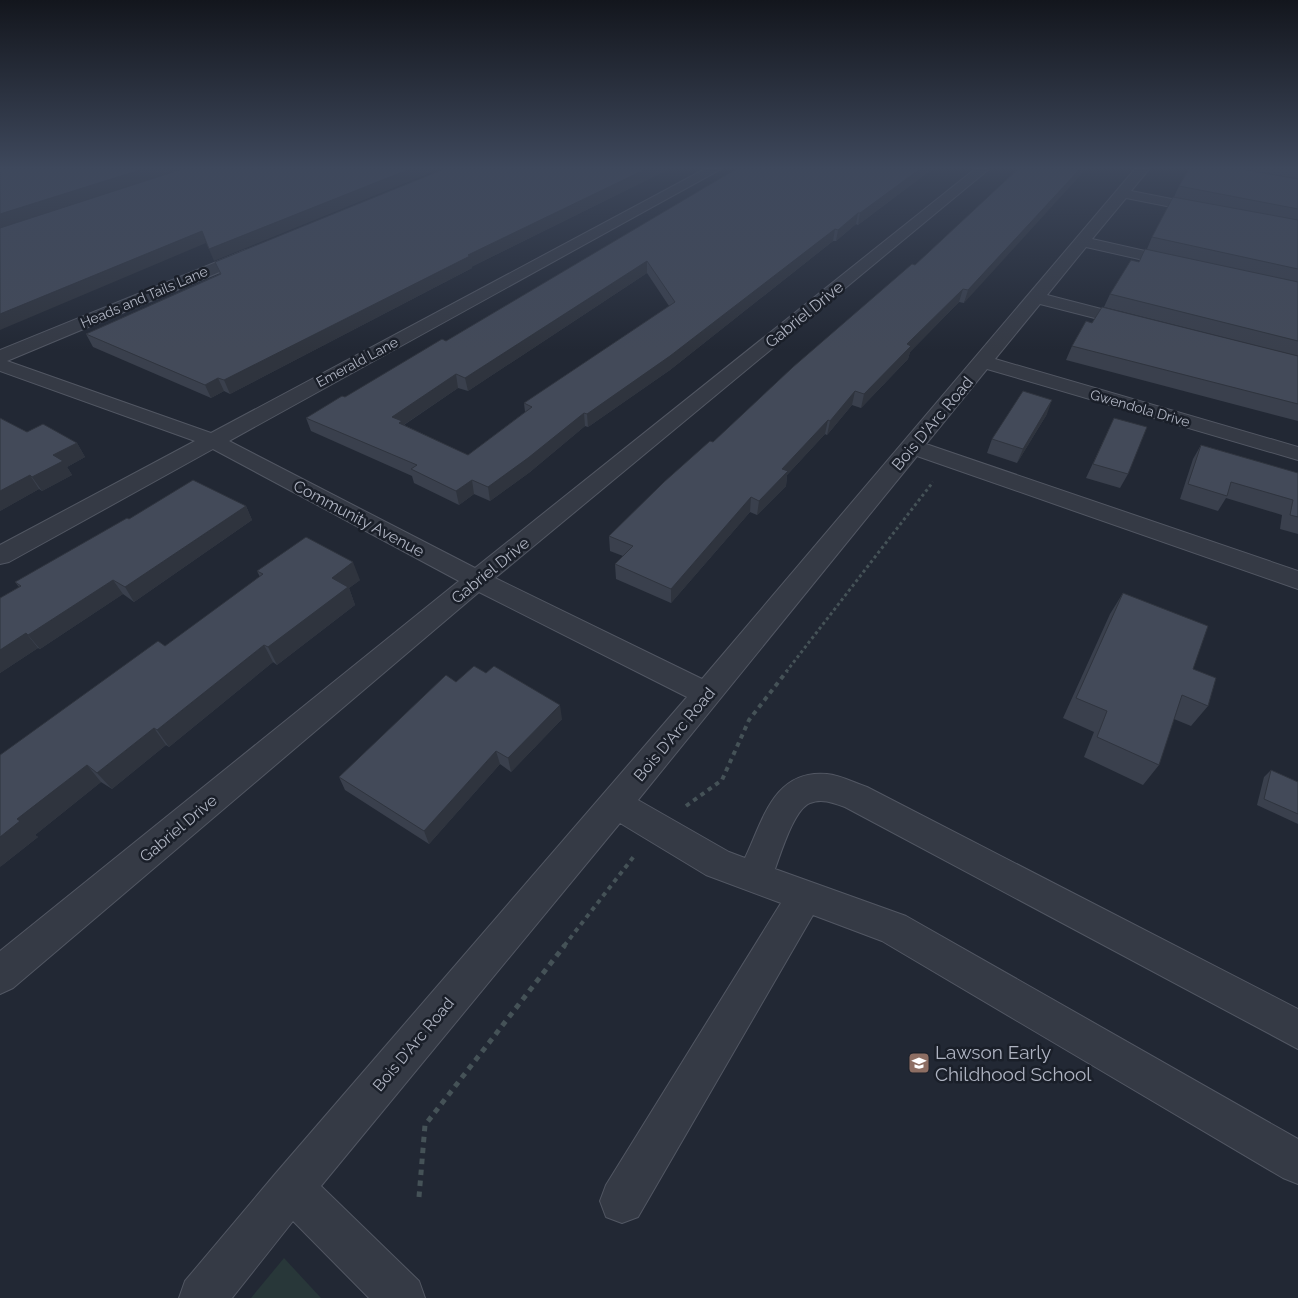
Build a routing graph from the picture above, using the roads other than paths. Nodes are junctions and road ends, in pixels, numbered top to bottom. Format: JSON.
{"nodes":[{"id":1,"x":602,"y":230,"type":"edge"},
{"id":2,"x":909,"y":230,"type":"edge"},
{"id":3,"x":1094,"y":230,"type":"edge"},
{"id":4,"x":1084,"y":242,"type":"junction"},
{"id":5,"x":264,"y":248,"type":"edge"},
{"id":6,"x":1191,"y":266,"type":"edge"},
{"id":7,"x":1037,"y":298,"type":"junction"},
{"id":8,"x":1153,"y":328,"type":"edge"},
{"id":9,"x":0,"y":357,"type":"edge"},
{"id":10,"x":983,"y":362,"type":"junction"},
{"id":11,"x":0,"y":365,"type":"edge"},
{"id":12,"x":212,"y":440,"type":"junction"},
{"id":13,"x":913,"y":447,"type":"junction"},
{"id":14,"x":1298,"y":454,"type":"edge"},
{"id":15,"x":0,"y":556,"type":"edge"},
{"id":16,"x":478,"y":580,"type":"junction"},
{"id":17,"x":1298,"y":580,"type":"edge"},
{"id":18,"x":707,"y":694,"type":"junction"},
{"id":19,"x":616,"y":804,"type":"junction"},
{"id":20,"x":754,"y":877,"type":"junction"},
{"id":21,"x":805,"y":896,"type":"junction"},
{"id":22,"x":0,"y":975,"type":"edge"},
{"id":23,"x":1298,"y":1030,"type":"edge"},
{"id":24,"x":1298,"y":1163,"type":"edge"},
{"id":25,"x":291,"y":1188,"type":"junction"},
{"id":26,"x":622,"y":1201,"type":"dead end"},
{"id":27,"x":202,"y":1298,"type":"edge"},
{"id":28,"x":402,"y":1298,"type":"edge"}],
"edges":[{"from":1,"to":12,"type":"street","name":"Emerald Lane"},
{"from":2,"to":16,"type":"street","name":"Gabriel Drive"},
{"from":3,"to":4,"type":"street","name":"Bois D'Arc Road"},
{"from":4,"to":6,"type":"street"},
{"from":4,"to":7,"type":"street","name":"Bois D'Arc Road"},
{"from":5,"to":9,"type":"street","name":"Heads and Tails Lane"},
{"from":7,"to":8,"type":"street"},
{"from":7,"to":10,"type":"street","name":"Bois D'Arc Road"},
{"from":10,"to":13,"type":"street","name":"Bois D'Arc Road"},
{"from":10,"to":14,"type":"street","name":"Gwendola Drive"},
{"from":11,"to":12,"type":"street","name":"Community Avenue"},
{"from":12,"to":15,"type":"street","name":"Emerald Lane"},
{"from":12,"to":16,"type":"street","name":"Community Avenue"},
{"from":13,"to":17,"type":"street"},
{"from":13,"to":18,"type":"street","name":"Bois D'Arc Road"},
{"from":16,"to":18,"type":"street","name":"Community Avenue"},
{"from":16,"to":22,"type":"street","name":"Gabriel Drive"},
{"from":18,"to":19,"type":"street","name":"Bois D'Arc Road"},
{"from":19,"to":20,"type":"street"},
{"from":19,"to":25,"type":"street","name":"Bois D'Arc Road"},
{"from":20,"to":21,"type":"street"},
{"from":20,"to":23,"type":"street"},
{"from":21,"to":24,"type":"street"},
{"from":21,"to":26,"type":"street"},
{"from":25,"to":27,"type":"street","name":"Bois D'Arc Road"},
{"from":25,"to":28,"type":"street"}]}
